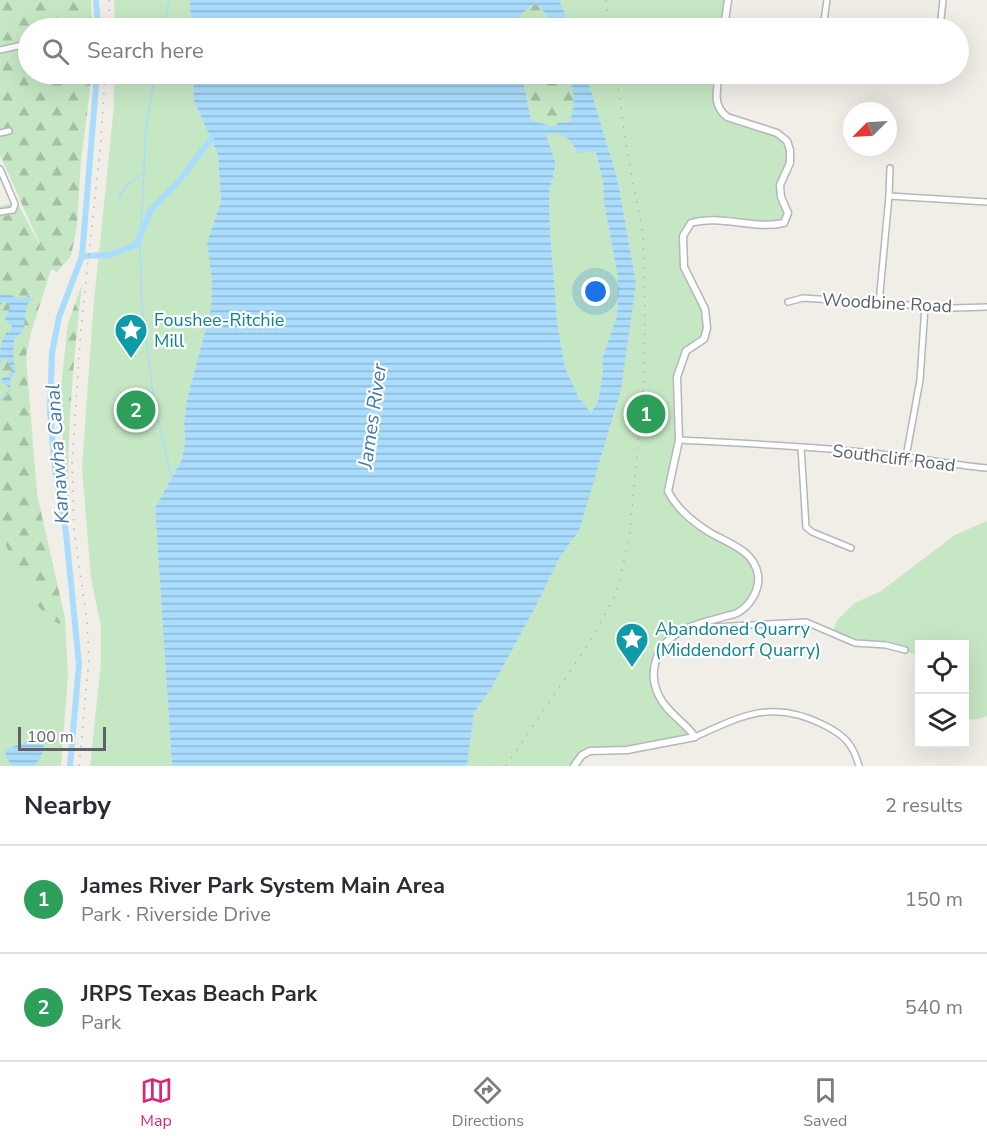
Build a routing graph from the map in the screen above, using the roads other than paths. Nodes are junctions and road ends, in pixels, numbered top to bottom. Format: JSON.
{"nodes":[{"id":1,"x":728,"y":0,"type":"edge"},
{"id":2,"x":827,"y":0,"type":"edge"},
{"id":3,"x":944,"y":0,"type":"edge"},
{"id":4,"x":725,"y":18,"type":"edge"},
{"id":5,"x":824,"y":18,"type":"edge"},
{"id":6,"x":941,"y":18,"type":"edge"},
{"id":7,"x":18,"y":46,"type":"edge"},
{"id":8,"x":0,"y":50,"type":"edge"},
{"id":9,"x":718,"y":84,"type":"edge"},
{"id":10,"x":9,"y":131,"type":"dead end"},
{"id":11,"x":0,"y":133,"type":"edge"},
{"id":12,"x":890,"y":168,"type":"dead end"},
{"id":13,"x":0,"y":169,"type":"edge"},
{"id":14,"x":889,"y":196,"type":"junction"},
{"id":15,"x":987,"y":202,"type":"edge"},
{"id":16,"x":0,"y":212,"type":"edge"},
{"id":17,"x":788,"y":302,"type":"dead end"},
{"id":18,"x":879,"y":303,"type":"junction"},
{"id":19,"x":924,"y":306,"type":"junction"},
{"id":20,"x":987,"y":307,"type":"edge"},
{"id":21,"x":679,"y":440,"type":"junction"},
{"id":22,"x":801,"y":447,"type":"junction"},
{"id":23,"x":906,"y":457,"type":"junction"},
{"id":24,"x":987,"y":468,"type":"edge"},
{"id":25,"x":851,"y":548,"type":"dead end"},
{"id":26,"x":701,"y":623,"type":"junction"},
{"id":27,"x":905,"y":650,"type":"dead end"},
{"id":28,"x":695,"y":737,"type":"junction"},
{"id":29,"x":574,"y":766,"type":"edge"},
{"id":30,"x":859,"y":766,"type":"edge"}],
"edges":[{"from":1,"to":4,"type":"street"},
{"from":2,"to":5,"type":"street"},
{"from":3,"to":6,"type":"street"},
{"from":7,"to":8,"type":"street"},
{"from":9,"to":21,"type":"street"},
{"from":10,"to":11,"type":"street"},
{"from":12,"to":14,"type":"street"},
{"from":13,"to":16,"type":"street"},
{"from":14,"to":15,"type":"street"},
{"from":14,"to":18,"type":"street"},
{"from":17,"to":18,"type":"street","name":"Woodbine Road"},
{"from":18,"to":19,"type":"street","name":"Woodbine Road"},
{"from":19,"to":20,"type":"street","name":"Woodbine Road"},
{"from":19,"to":23,"type":"street"},
{"from":21,"to":22,"type":"street","name":"Southcliff Road"},
{"from":21,"to":26,"type":"street"},
{"from":22,"to":23,"type":"street","name":"Southcliff Road"},
{"from":22,"to":25,"type":"street"},
{"from":23,"to":24,"type":"street","name":"Southcliff Road"},
{"from":26,"to":27,"type":"street"},
{"from":26,"to":28,"type":"street"},
{"from":28,"to":29,"type":"street"},
{"from":28,"to":30,"type":"street"}]}
